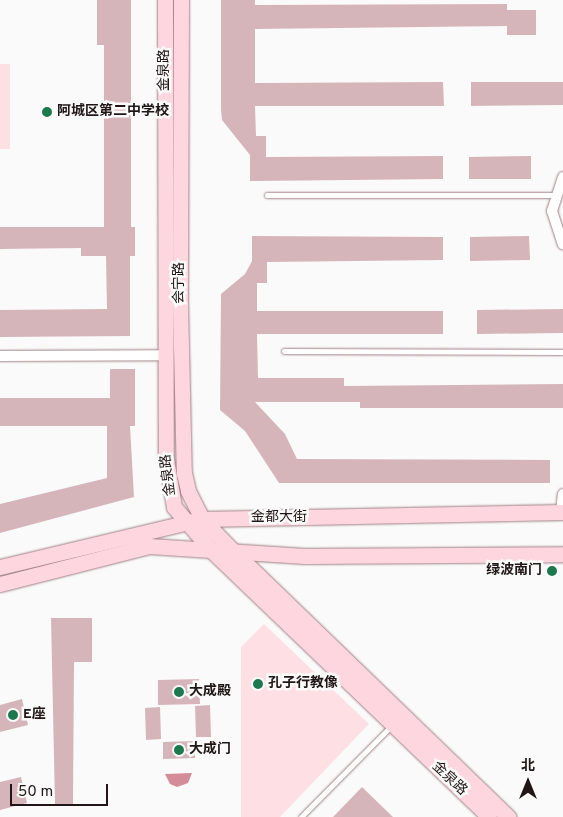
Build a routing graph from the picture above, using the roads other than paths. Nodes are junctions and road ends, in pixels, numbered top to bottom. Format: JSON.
{"nodes":[{"id":1,"x":165,"y":0,"type":"edge"},
{"id":2,"x":181,"y":0,"type":"edge"},
{"id":3,"x":563,"y":177,"type":"edge"},
{"id":4,"x":267,"y":195,"type":"dead end"},
{"id":5,"x":554,"y":195,"type":"junction"},
{"id":6,"x":563,"y":244,"type":"edge"},
{"id":7,"x":284,"y":351,"type":"dead end"},
{"id":8,"x":563,"y":352,"type":"edge"},
{"id":9,"x":166,"y":355,"type":"junction"},
{"id":10,"x":0,"y":356,"type":"edge"},
{"id":11,"x":563,"y":494,"type":"edge"},
{"id":12,"x":562,"y":512,"type":"edge"},
{"id":13,"x":202,"y":518,"type":"junction"},
{"id":14,"x":184,"y":523,"type":"junction"},
{"id":15,"x":211,"y":550,"type":"junction"},
{"id":16,"x":233,"y":551,"type":"junction"},
{"id":17,"x":563,"y":554,"type":"edge"},
{"id":18,"x":0,"y":567,"type":"edge"},
{"id":19,"x":0,"y":584,"type":"edge"},
{"id":20,"x":391,"y":725,"type":"junction"},
{"id":21,"x":301,"y":817,"type":"edge"},
{"id":22,"x":489,"y":817,"type":"edge"},
{"id":23,"x":508,"y":817,"type":"edge"}],
"edges":[{"from":1,"to":9,"type":"main road","name":"金泉路"},
{"from":2,"to":13,"type":"main road","name":"会宁路"},
{"from":3,"to":5,"type":"street"},
{"from":4,"to":5,"type":"lane"},
{"from":5,"to":6,"type":"street"},
{"from":7,"to":8,"type":"lane"},
{"from":9,"to":10,"type":"street"},
{"from":9,"to":14,"type":"main road","name":"金泉路"},
{"from":11,"to":12,"type":"street"},
{"from":12,"to":13,"type":"main road","name":"金都大街"},
{"from":13,"to":14,"type":"main road","name":"金都大街"},
{"from":13,"to":16,"type":"main road","name":"会宁路"},
{"from":14,"to":15,"type":"main road","name":"金泉路"},
{"from":14,"to":18,"type":"main road","name":"金都大街"},
{"from":15,"to":16,"type":"main road"},
{"from":15,"to":19,"type":"main road"},
{"from":15,"to":20,"type":"main road","name":"金泉路"},
{"from":16,"to":17,"type":"main road"},
{"from":16,"to":23,"type":"main road","name":"金泉路"},
{"from":20,"to":21,"type":"lane"},
{"from":20,"to":22,"type":"main road","name":"金泉路"}]}
